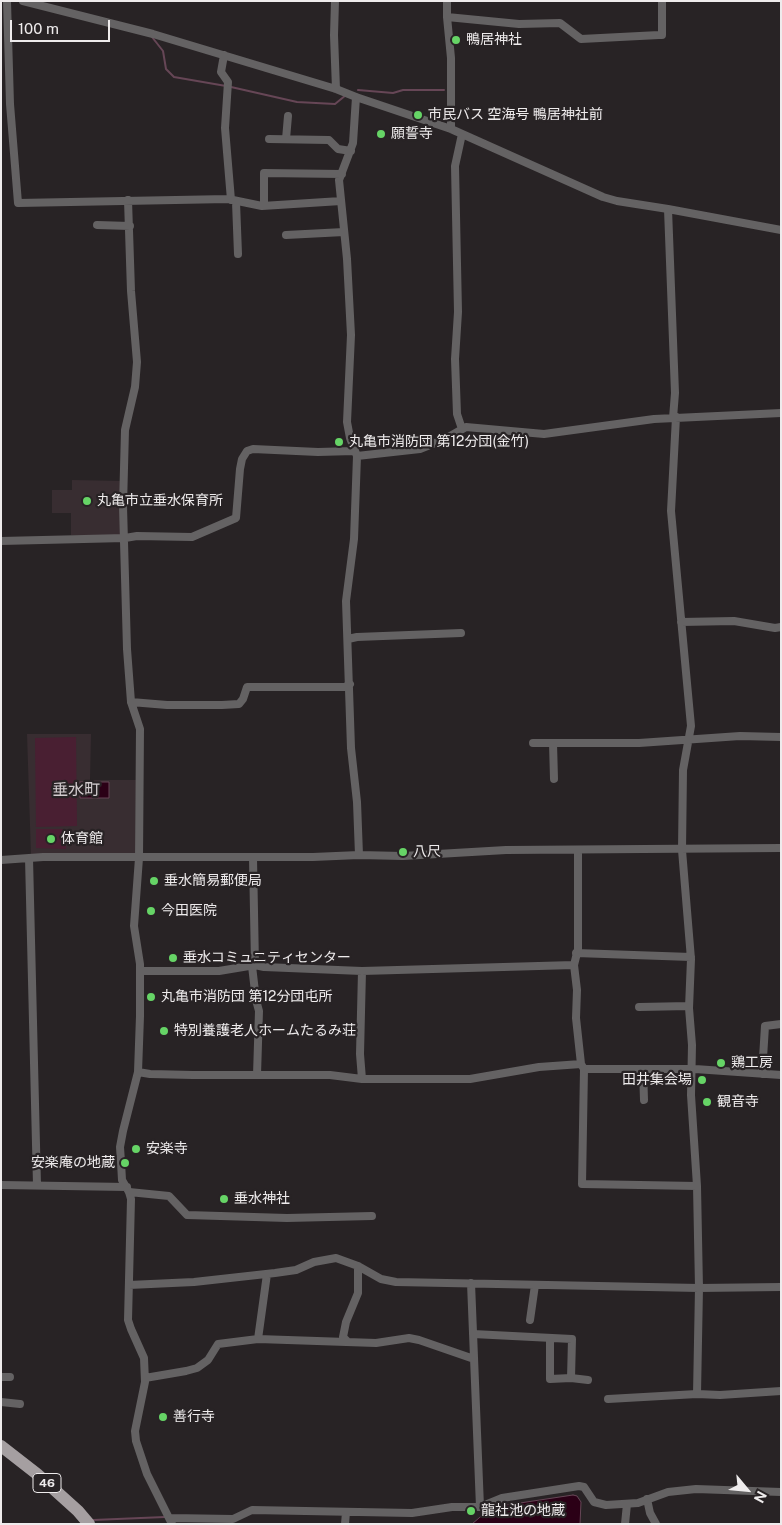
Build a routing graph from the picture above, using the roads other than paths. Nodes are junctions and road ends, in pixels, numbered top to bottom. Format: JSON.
{"nodes":[{"id":1,"x":7,"y":1,"type":"edge"},
{"id":2,"x":23,"y":1,"type":"edge"},
{"id":3,"x":335,"y":1,"type":"edge"},
{"id":4,"x":447,"y":1,"type":"edge"},
{"id":5,"x":662,"y":1,"type":"edge"},
{"id":6,"x":447,"y":17,"type":"junction"},
{"id":7,"x":224,"y":55,"type":"junction"},
{"id":8,"x":336,"y":89,"type":"junction"},
{"id":9,"x":356,"y":97,"type":"junction"},
{"id":10,"x":288,"y":116,"type":"dead end"},
{"id":11,"x":451,"y":129,"type":"junction"},
{"id":12,"x":462,"y":134,"type":"junction"},
{"id":13,"x":269,"y":139,"type":"dead end"},
{"id":14,"x":286,"y":139,"type":"junction"},
{"id":15,"x":351,"y":151,"type":"junction"},
{"id":16,"x":342,"y":174,"type":"junction"},
{"id":17,"x":128,"y":200,"type":"junction"},
{"id":18,"x":234,"y":201,"type":"junction"},
{"id":19,"x":341,"y":201,"type":"junction"},
{"id":20,"x":264,"y":206,"type":"junction"},
{"id":21,"x":668,"y":209,"type":"junction"},
{"id":22,"x":97,"y":225,"type":"dead end"},
{"id":23,"x":130,"y":226,"type":"junction"},
{"id":24,"x":781,"y":230,"type":"edge"},
{"id":25,"x":344,"y":232,"type":"junction"},
{"id":26,"x":286,"y":235,"type":"dead end"},
{"id":27,"x":238,"y":254,"type":"dead end"},
{"id":28,"x":781,"y":413,"type":"edge"},
{"id":29,"x":675,"y":418,"type":"junction"},
{"id":30,"x":462,"y":429,"type":"junction"},
{"id":31,"x":356,"y":453,"type":"junction"},
{"id":32,"x":125,"y":538,"type":"junction"},
{"id":33,"x":1,"y":541,"type":"edge"},
{"id":34,"x":682,"y":622,"type":"junction"},
{"id":35,"x":781,"y":627,"type":"edge"},
{"id":36,"x":461,"y":633,"type":"dead end"},
{"id":37,"x":348,"y":640,"type":"junction"},
{"id":38,"x":350,"y":684,"type":"junction"},
{"id":39,"x":132,"y":702,"type":"junction"},
{"id":40,"x":781,"y":737,"type":"edge"},
{"id":41,"x":689,"y":740,"type":"junction"},
{"id":42,"x":533,"y":743,"type":"dead end"},
{"id":43,"x":554,"y":743,"type":"junction"},
{"id":44,"x":554,"y":779,"type":"dead end"},
{"id":45,"x":781,"y":848,"type":"edge"},
{"id":46,"x":578,"y":850,"type":"junction"},
{"id":47,"x":682,"y":850,"type":"junction"},
{"id":48,"x":359,"y":855,"type":"junction"},
{"id":49,"x":29,"y":858,"type":"junction"},
{"id":50,"x":139,"y":858,"type":"junction"},
{"id":51,"x":254,"y":858,"type":"junction"},
{"id":52,"x":1,"y":860,"type":"edge"},
{"id":53,"x":576,"y":954,"type":"junction"},
{"id":54,"x":691,"y":957,"type":"junction"},
{"id":55,"x":254,"y":965,"type":"junction"},
{"id":56,"x":574,"y":965,"type":"junction"},
{"id":57,"x":140,"y":971,"type":"junction"},
{"id":58,"x":362,"y":971,"type":"junction"},
{"id":59,"x":689,"y":1006,"type":"junction"},
{"id":60,"x":639,"y":1007,"type":"dead end"},
{"id":61,"x":781,"y":1024,"type":"edge"},
{"id":62,"x":582,"y":1066,"type":"junction"},
{"id":63,"x":643,"y":1069,"type":"junction"},
{"id":64,"x":691,"y":1069,"type":"junction"},
{"id":65,"x":138,"y":1072,"type":"junction"},
{"id":66,"x":762,"y":1074,"type":"junction"},
{"id":67,"x":256,"y":1075,"type":"junction"},
{"id":68,"x":781,"y":1075,"type":"edge"},
{"id":69,"x":362,"y":1079,"type":"junction"},
{"id":70,"x":644,"y":1100,"type":"dead end"},
{"id":71,"x":1,"y":1185,"type":"edge"},
{"id":72,"x":37,"y":1185,"type":"junction"},
{"id":73,"x":697,"y":1186,"type":"junction"},
{"id":74,"x":128,"y":1190,"type":"junction"},
{"id":75,"x":372,"y":1216,"type":"dead end"},
{"id":76,"x":358,"y":1266,"type":"junction"},
{"id":77,"x":268,"y":1274,"type":"junction"},
{"id":78,"x":471,"y":1283,"type":"junction"},
{"id":79,"x":128,"y":1285,"type":"junction"},
{"id":80,"x":535,"y":1285,"type":"junction"},
{"id":81,"x":781,"y":1287,"type":"edge"},
{"id":82,"x":699,"y":1288,"type":"junction"},
{"id":83,"x":530,"y":1320,"type":"dead end"},
{"id":84,"x":473,"y":1334,"type":"junction"},
{"id":85,"x":550,"y":1338,"type":"junction"},
{"id":86,"x":258,"y":1339,"type":"junction"},
{"id":87,"x":348,"y":1342,"type":"junction"},
{"id":88,"x":474,"y":1359,"type":"junction"},
{"id":89,"x":145,"y":1378,"type":"junction"},
{"id":90,"x":571,"y":1378,"type":"junction"},
{"id":91,"x":588,"y":1380,"type":"dead end"},
{"id":92,"x":781,"y":1391,"type":"edge"},
{"id":93,"x":697,"y":1394,"type":"junction"},
{"id":94,"x":608,"y":1398,"type":"dead end"},
{"id":95,"x":1,"y":1402,"type":"edge"},
{"id":96,"x":20,"y":1404,"type":"dead end"},
{"id":97,"x":1,"y":1446,"type":"edge"},
{"id":98,"x":781,"y":1492,"type":"edge"},
{"id":99,"x":647,"y":1499,"type":"junction"},
{"id":100,"x":627,"y":1504,"type":"junction"},
{"id":101,"x":480,"y":1507,"type":"junction"},
{"id":102,"x":346,"y":1512,"type":"junction"},
{"id":103,"x":171,"y":1521,"type":"edge"},
{"id":104,"x":89,"y":1524,"type":"edge"},
{"id":105,"x":345,"y":1524,"type":"edge"},
{"id":106,"x":625,"y":1524,"type":"edge"},
{"id":107,"x":656,"y":1524,"type":"edge"}],
"edges":[{"from":1,"to":17,"type":"street"},
{"from":2,"to":7,"type":"street"},
{"from":3,"to":8,"type":"street"},
{"from":4,"to":6,"type":"street"},
{"from":5,"to":6,"type":"street"},
{"from":6,"to":11,"type":"street"},
{"from":7,"to":8,"type":"street"},
{"from":7,"to":18,"type":"street"},
{"from":8,"to":9,"type":"street"},
{"from":9,"to":11,"type":"street"},
{"from":9,"to":15,"type":"street"},
{"from":10,"to":14,"type":"street"},
{"from":11,"to":12,"type":"street"},
{"from":12,"to":21,"type":"street"},
{"from":12,"to":30,"type":"street"},
{"from":13,"to":14,"type":"street"},
{"from":14,"to":15,"type":"street"},
{"from":15,"to":16,"type":"street"},
{"from":16,"to":19,"type":"street"},
{"from":16,"to":20,"type":"street"},
{"from":17,"to":18,"type":"street"},
{"from":17,"to":23,"type":"street"},
{"from":18,"to":20,"type":"street"},
{"from":18,"to":27,"type":"street"},
{"from":19,"to":20,"type":"street"},
{"from":19,"to":25,"type":"street"},
{"from":21,"to":24,"type":"street"},
{"from":21,"to":29,"type":"street"},
{"from":22,"to":23,"type":"street"},
{"from":23,"to":32,"type":"street"},
{"from":25,"to":26,"type":"street"},
{"from":25,"to":31,"type":"street"},
{"from":28,"to":29,"type":"street"},
{"from":29,"to":30,"type":"street"},
{"from":29,"to":34,"type":"street"},
{"from":30,"to":31,"type":"street"},
{"from":31,"to":32,"type":"street"},
{"from":31,"to":37,"type":"street"},
{"from":32,"to":33,"type":"street"},
{"from":32,"to":39,"type":"street"},
{"from":34,"to":35,"type":"street"},
{"from":34,"to":41,"type":"street"},
{"from":36,"to":37,"type":"street"},
{"from":37,"to":38,"type":"street"},
{"from":38,"to":39,"type":"street"},
{"from":38,"to":48,"type":"street"},
{"from":39,"to":50,"type":"street"},
{"from":40,"to":41,"type":"street"},
{"from":41,"to":43,"type":"street"},
{"from":41,"to":47,"type":"street"},
{"from":42,"to":43,"type":"street"},
{"from":43,"to":44,"type":"street"},
{"from":45,"to":47,"type":"street"},
{"from":46,"to":47,"type":"street"},
{"from":46,"to":48,"type":"street"},
{"from":46,"to":53,"type":"street"},
{"from":47,"to":54,"type":"street"},
{"from":48,"to":51,"type":"street"},
{"from":49,"to":50,"type":"street"},
{"from":49,"to":52,"type":"street"},
{"from":49,"to":72,"type":"street"},
{"from":50,"to":51,"type":"street"},
{"from":50,"to":57,"type":"street"},
{"from":51,"to":55,"type":"street"},
{"from":53,"to":54,"type":"street"},
{"from":53,"to":56,"type":"street"},
{"from":54,"to":59,"type":"street"},
{"from":55,"to":57,"type":"street"},
{"from":55,"to":58,"type":"street"},
{"from":55,"to":67,"type":"street"},
{"from":56,"to":58,"type":"street"},
{"from":56,"to":62,"type":"street"},
{"from":57,"to":65,"type":"street"},
{"from":58,"to":69,"type":"street"},
{"from":59,"to":60,"type":"street"},
{"from":59,"to":64,"type":"street"},
{"from":61,"to":66,"type":"street"},
{"from":62,"to":63,"type":"street"},
{"from":62,"to":69,"type":"street"},
{"from":62,"to":73,"type":"street"},
{"from":63,"to":64,"type":"street"},
{"from":63,"to":70,"type":"street"},
{"from":64,"to":66,"type":"street"},
{"from":64,"to":73,"type":"street"},
{"from":65,"to":67,"type":"street"},
{"from":65,"to":74,"type":"street"},
{"from":66,"to":68,"type":"street"},
{"from":67,"to":69,"type":"street"},
{"from":71,"to":72,"type":"street"},
{"from":72,"to":74,"type":"street"},
{"from":73,"to":82,"type":"street"},
{"from":74,"to":75,"type":"street"},
{"from":74,"to":79,"type":"street"},
{"from":76,"to":77,"type":"street"},
{"from":76,"to":78,"type":"street"},
{"from":76,"to":87,"type":"street"},
{"from":77,"to":79,"type":"street"},
{"from":77,"to":86,"type":"street"},
{"from":78,"to":80,"type":"street"},
{"from":78,"to":84,"type":"street"},
{"from":79,"to":89,"type":"street"},
{"from":80,"to":82,"type":"street"},
{"from":80,"to":83,"type":"street"},
{"from":81,"to":82,"type":"street"},
{"from":82,"to":93,"type":"street"},
{"from":84,"to":85,"type":"street"},
{"from":84,"to":88,"type":"street"},
{"from":85,"to":90,"type":"street"},
{"from":85,"to":90,"type":"street"},
{"from":86,"to":87,"type":"street"},
{"from":86,"to":89,"type":"street"},
{"from":87,"to":88,"type":"street"},
{"from":88,"to":101,"type":"street"},
{"from":89,"to":103,"type":"street"},
{"from":90,"to":91,"type":"street"},
{"from":92,"to":93,"type":"street"},
{"from":93,"to":94,"type":"street"},
{"from":95,"to":96,"type":"street"},
{"from":97,"to":104,"type":"main road","number":"46"},
{"from":98,"to":99,"type":"street"},
{"from":99,"to":100,"type":"street"},
{"from":99,"to":107,"type":"street"},
{"from":100,"to":101,"type":"street"},
{"from":100,"to":106,"type":"street"},
{"from":101,"to":102,"type":"street"},
{"from":102,"to":103,"type":"street"},
{"from":102,"to":105,"type":"street"}]}
